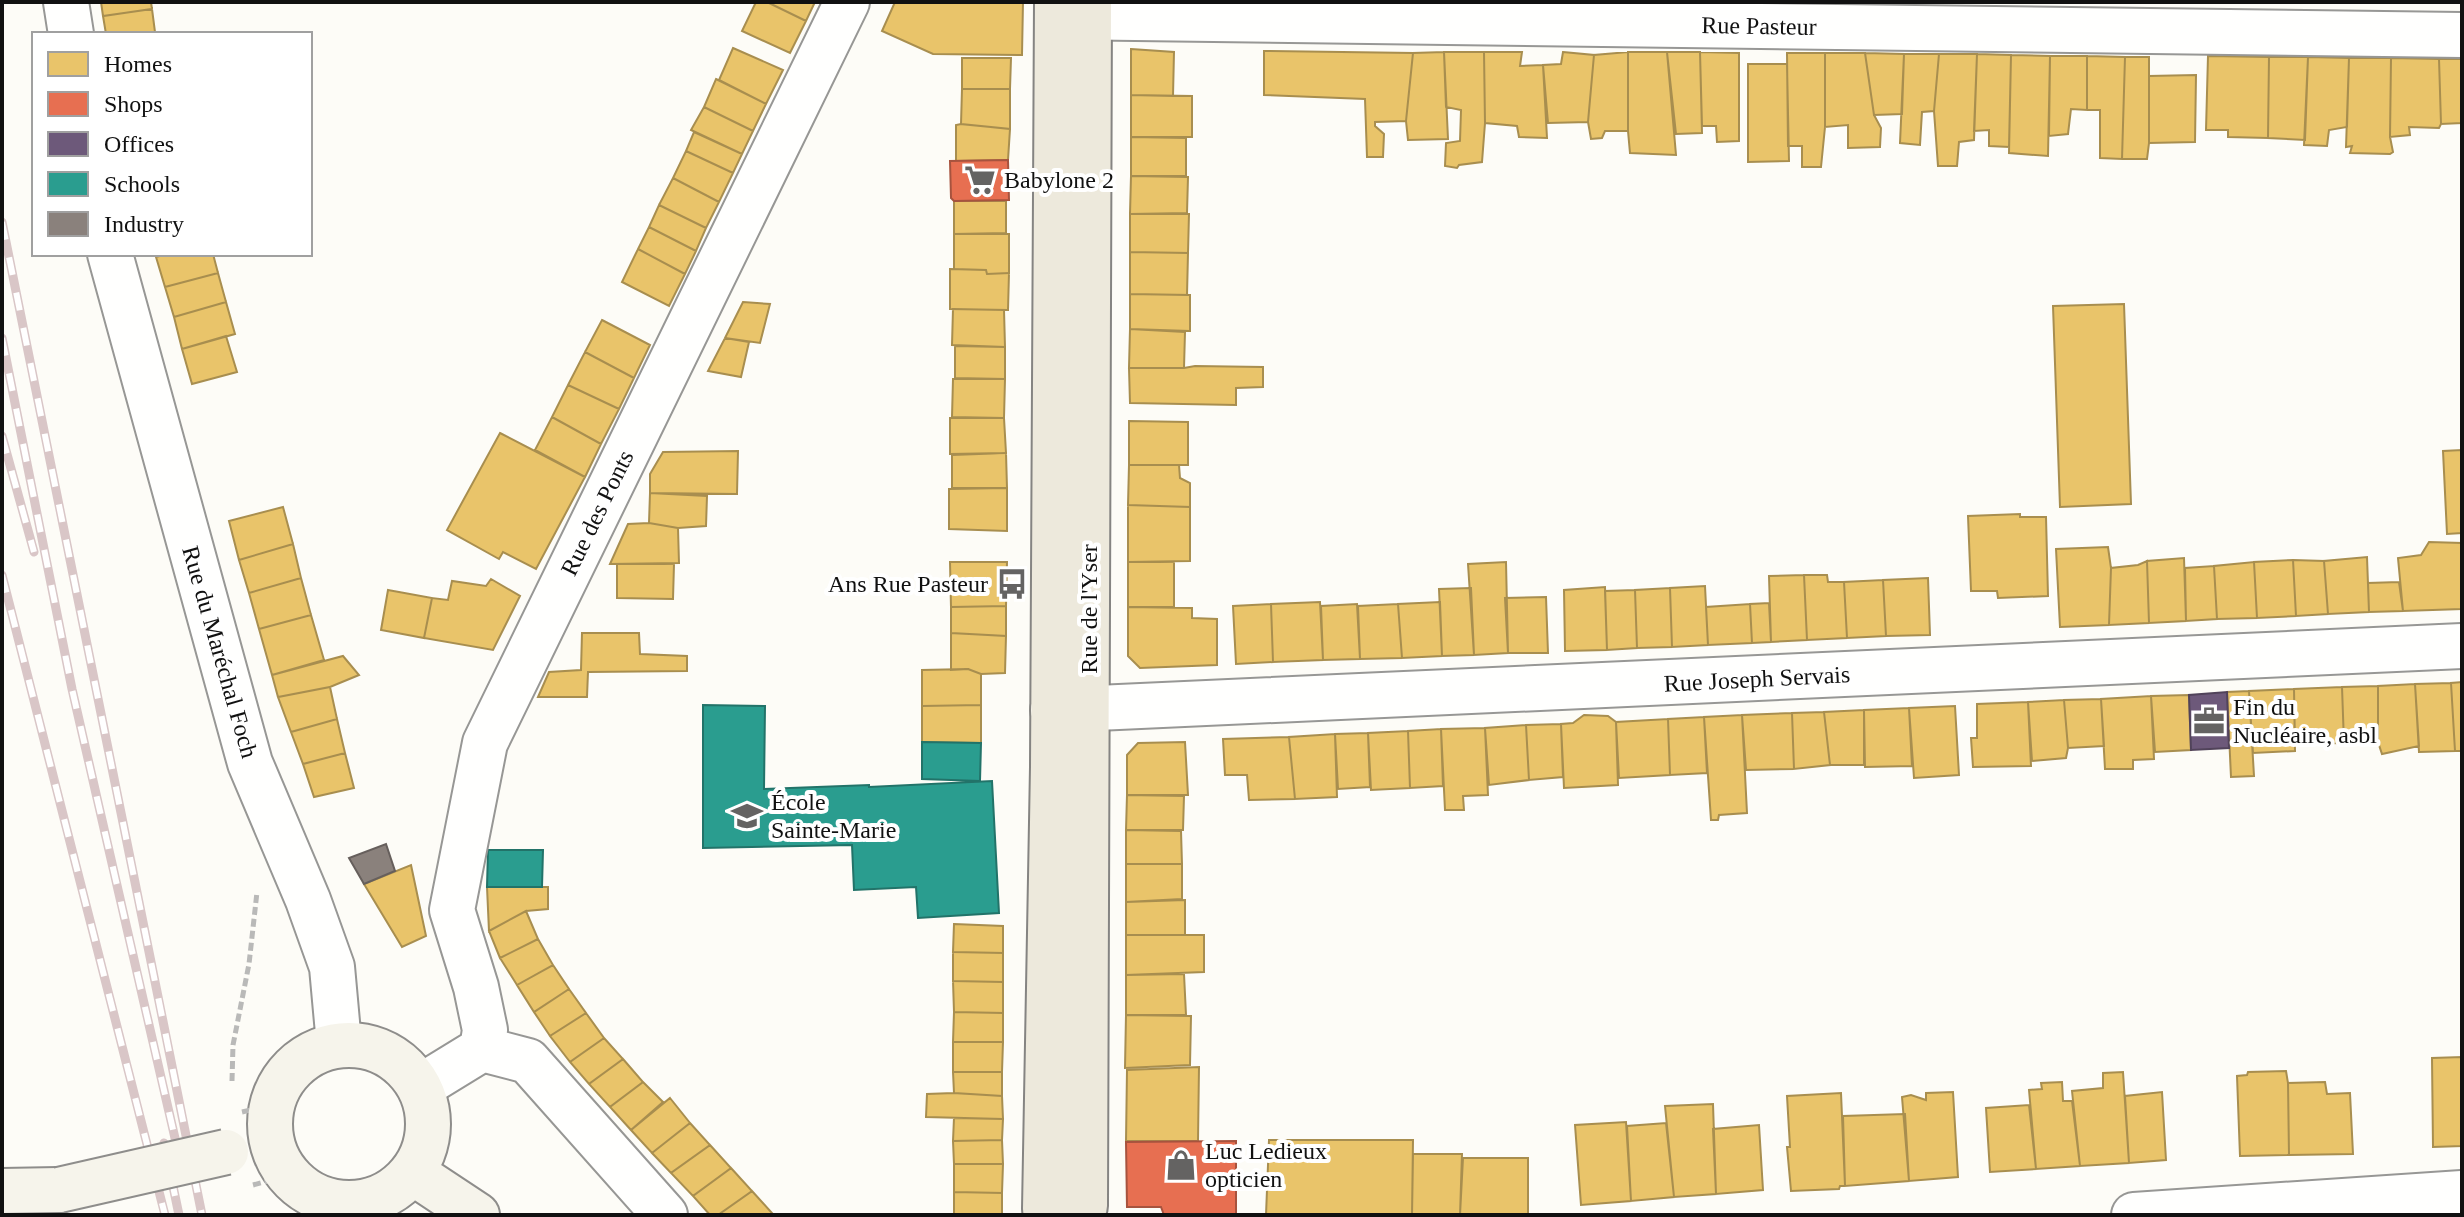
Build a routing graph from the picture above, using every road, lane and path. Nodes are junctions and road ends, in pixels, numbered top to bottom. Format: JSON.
{"nodes":[{"id":1,"x":66,"y":2,"type":"edge"},
{"id":2,"x":847,"y":2,"type":"edge"},
{"id":3,"x":1073,"y":9,"type":"edge"},
{"id":4,"x":71,"y":32,"type":"edge"},
{"id":5,"x":2462,"y":35,"type":"edge"},
{"id":6,"x":111,"y":256,"type":"edge"},
{"id":7,"x":2462,"y":646,"type":"edge"},
{"id":8,"x":1070,"y":710,"type":"junction"},
{"id":9,"x":257,"y":886,"type":"dead end"},
{"id":10,"x":339,"y":1044,"type":"junction"},
{"id":11,"x":482,"y":1049,"type":"junction"},
{"id":12,"x":232,"y":1081,"type":"dead end"},
{"id":13,"x":420,"y":1087,"type":"junction"},
{"id":14,"x":258,"y":1164,"type":"junction"},
{"id":15,"x":412,"y":1172,"type":"junction"},
{"id":16,"x":2,"y":1191,"type":"edge"},
{"id":17,"x":2462,"y":1193,"type":"edge"},
{"id":18,"x":477,"y":1215,"type":"edge"},
{"id":19,"x":665,"y":1215,"type":"edge"},
{"id":20,"x":1048,"y":1215,"type":"edge"},
{"id":21,"x":1079,"y":1215,"type":"edge"},
{"id":22,"x":2134,"y":1215,"type":"edge"}],
"edges":[{"from":1,"to":4,"type":"street"},
{"from":2,"to":11,"type":"street","name":"Rue des Ponts"},
{"from":3,"to":5,"type":"street","name":"Rue Pasteur"},
{"from":3,"to":8,"type":"main road","name":"Rue de l'Yser"},
{"from":6,"to":10,"type":"street","name":"Rue du Maréchal Foch"},
{"from":7,"to":8,"type":"street","name":"Rue Joseph Servais"},
{"from":8,"to":20,"type":"main road","name":"Rue de l'Yser"},
{"from":8,"to":21,"type":"main road","name":"Rue de l'Yser"},
{"from":9,"to":12,"type":"path"},
{"from":10,"to":13,"type":"street"},
{"from":10,"to":14,"type":"street"},
{"from":11,"to":13,"type":"street"},
{"from":11,"to":19,"type":"street"},
{"from":13,"to":15,"type":"street"},
{"from":14,"to":15,"type":"street"},
{"from":14,"to":16,"type":"street","bridge":true},
{"from":15,"to":18,"type":"street"},
{"from":17,"to":22,"type":"street"}]}
